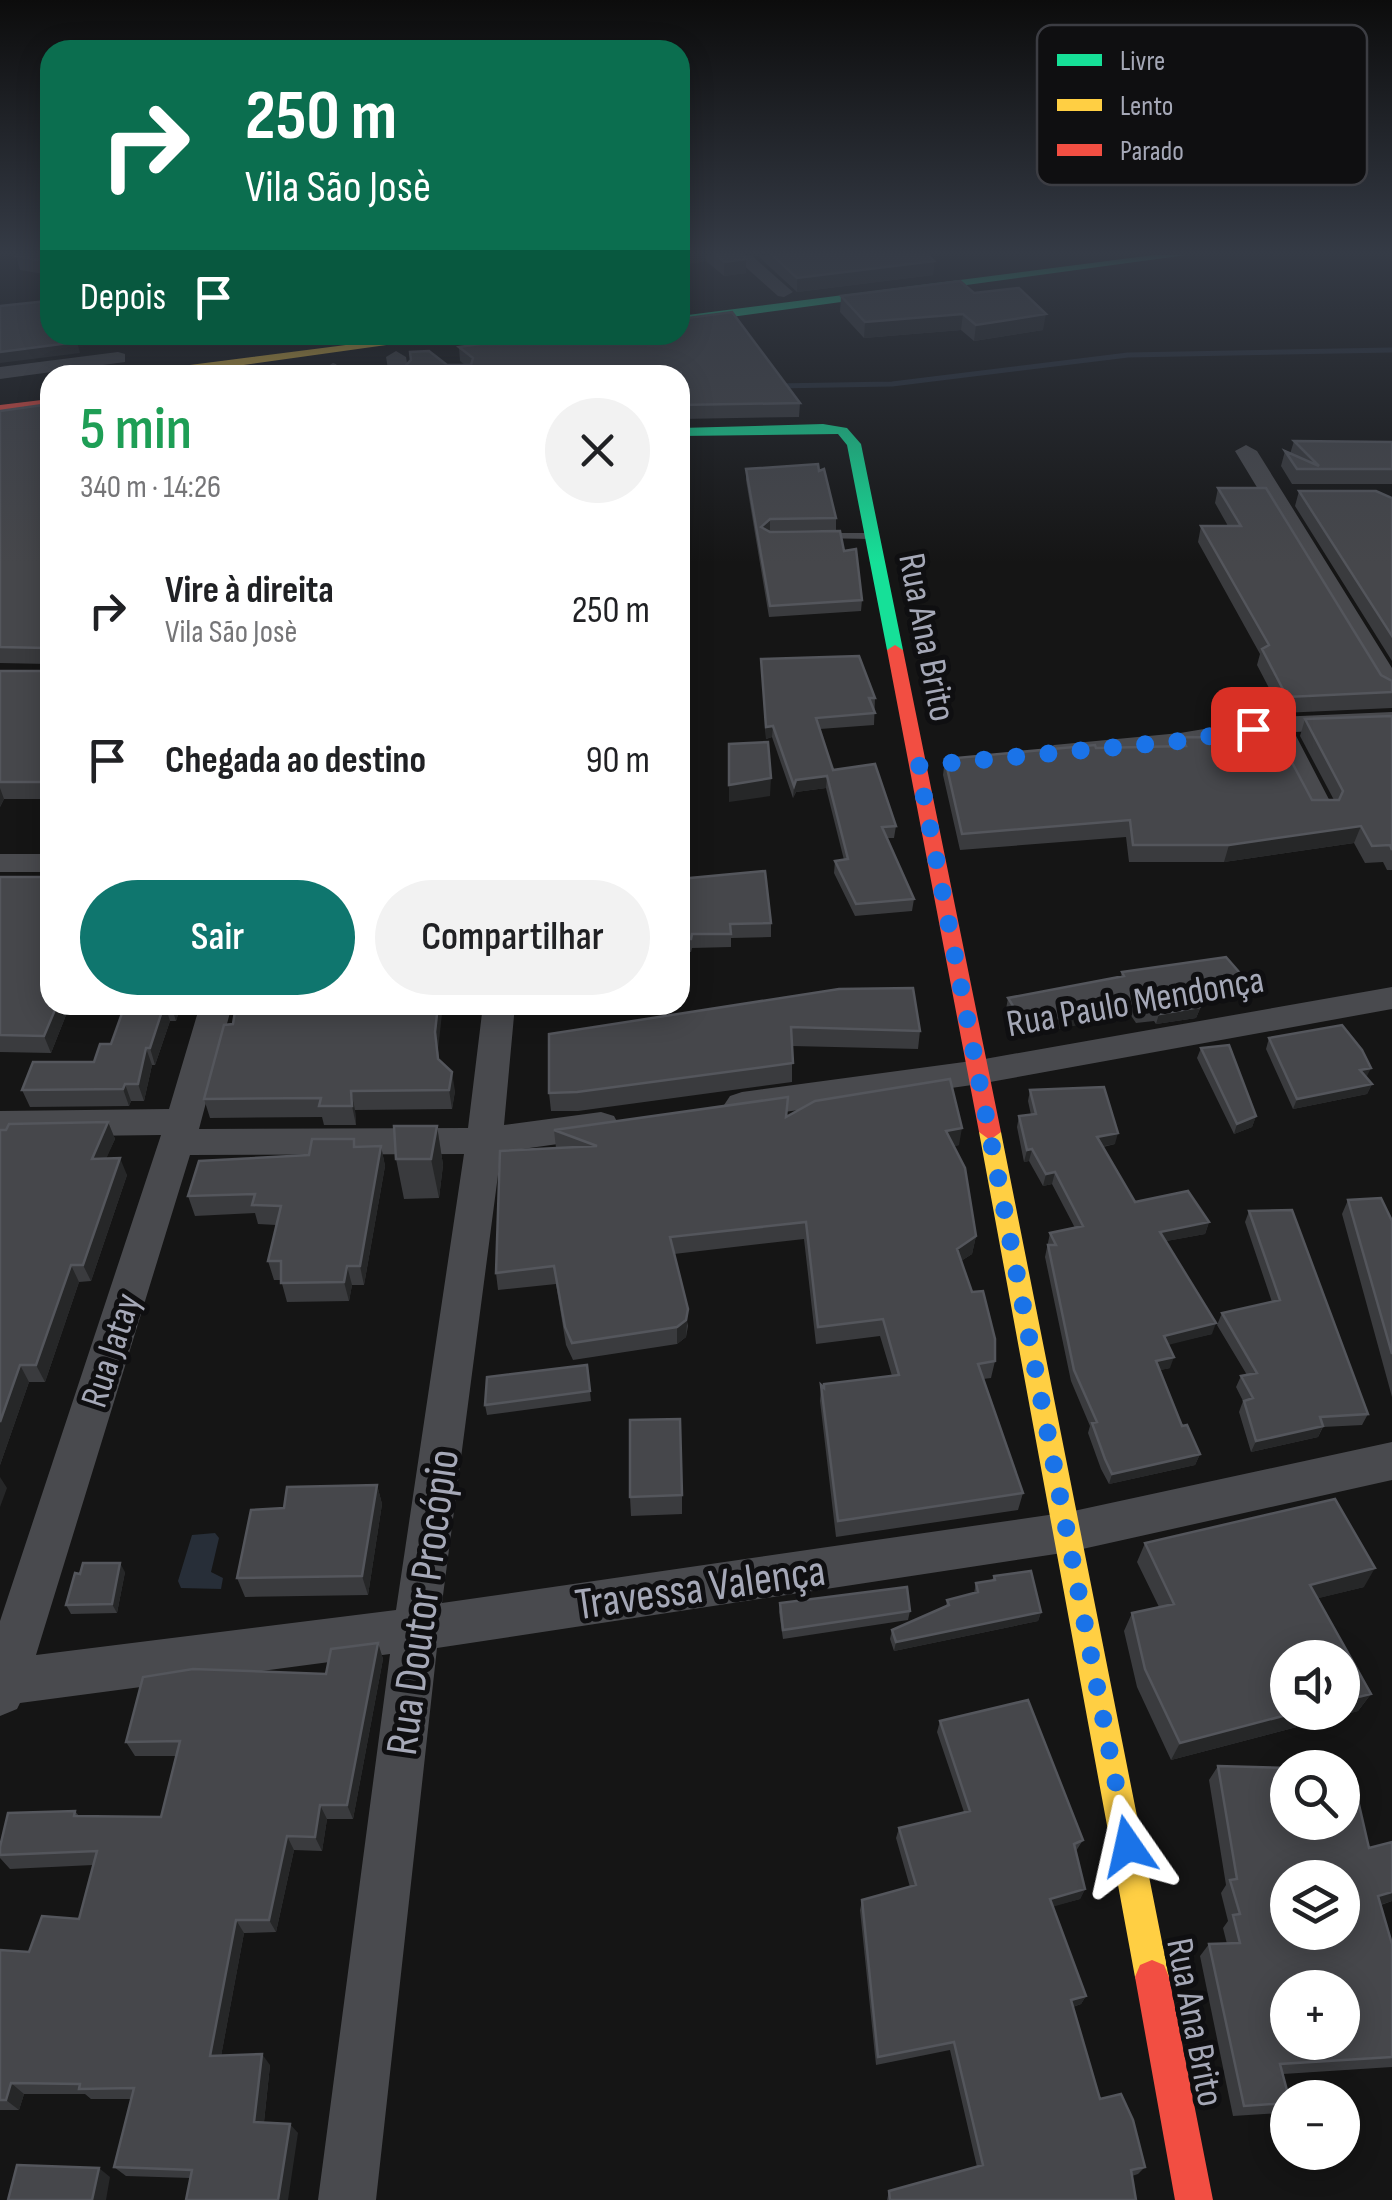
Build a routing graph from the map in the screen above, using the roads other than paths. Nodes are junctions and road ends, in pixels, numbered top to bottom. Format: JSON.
{"nodes":[{"id":1,"x":303,"y":358,"type":"edge"},
{"id":2,"x":438,"y":358,"type":"edge"},
{"id":3,"x":235,"y":365,"type":"edge"},
{"id":4,"x":414,"y":365,"type":"edge"},
{"id":5,"x":40,"y":371,"type":"edge"},
{"id":6,"x":0,"y":373,"type":"edge"},
{"id":7,"x":40,"y":388,"type":"edge"},
{"id":8,"x":0,"y":394,"type":"edge"},
{"id":9,"x":40,"y":404,"type":"edge"},
{"id":10,"x":0,"y":410,"type":"edge"},
{"id":11,"x":690,"y":432,"type":"edge"},
{"id":12,"x":1246,"y":451,"type":"dead end"},
{"id":13,"x":803,"y":536,"type":"edge"},
{"id":14,"x":872,"y":536,"type":"junction"},
{"id":15,"x":1392,"y":689,"type":"edge"},
{"id":16,"x":1392,"y":720,"type":"edge"},
{"id":17,"x":1277,"y":725,"type":"junction"},
{"id":18,"x":1030,"y":755,"type":"edge"},
{"id":19,"x":1320,"y":809,"type":"edge"},
{"id":20,"x":0,"y":863,"type":"edge"},
{"id":21,"x":40,"y":863,"type":"edge"},
{"id":22,"x":1392,"y":998,"type":"edge"},
{"id":23,"x":213,"y":1015,"type":"edge"},
{"id":24,"x":498,"y":1015,"type":"edge"},
{"id":25,"x":979,"y":1072,"type":"junction"},
{"id":26,"x":702,"y":1110,"type":"edge"},
{"id":27,"x":643,"y":1119,"type":"edge"},
{"id":28,"x":0,"y":1124,"type":"edge"},
{"id":29,"x":180,"y":1132,"type":"junction"},
{"id":30,"x":484,"y":1141,"type":"junction"},
{"id":31,"x":1392,"y":1460,"type":"edge"},
{"id":32,"x":1069,"y":1532,"type":"junction"},
{"id":33,"x":416,"y":1628,"type":"junction"},
{"id":34,"x":2,"y":1688,"type":"edge"},
{"id":35,"x":347,"y":2200,"type":"edge"},
{"id":36,"x":1194,"y":2200,"type":"edge"}],
"edges":[{"from":1,"to":3,"type":"main road"},
{"from":2,"to":4,"type":"main road"},
{"from":5,"to":6,"type":"street"},
{"from":7,"to":8,"type":"main road"},
{"from":9,"to":10,"type":"main road"},
{"from":11,"to":14,"type":"main road","name":"Rua Ana Brito"},
{"from":12,"to":15,"type":"street"},
{"from":13,"to":14,"type":"lane"},
{"from":14,"to":25,"type":"main road","name":"Rua Ana Brito"},
{"from":16,"to":17,"type":"street"},
{"from":17,"to":18,"type":"street"},
{"from":17,"to":19,"type":"street"},
{"from":20,"to":21,"type":"street"},
{"from":22,"to":25,"type":"street","name":"Rua Paulo Mendonça"},
{"from":23,"to":29,"type":"street","name":"Rua Jatay"},
{"from":24,"to":30,"type":"street","name":"Rua Doutor Procópio"},
{"from":25,"to":26,"type":"street","name":"Rua Paulo Mendonça"},
{"from":25,"to":32,"type":"main road","name":"Rua Ana Brito"},
{"from":27,"to":30,"type":"street"},
{"from":28,"to":29,"type":"street"},
{"from":29,"to":30,"type":"street"},
{"from":29,"to":34,"type":"street","name":"Rua Jatay"},
{"from":30,"to":33,"type":"street","name":"Rua Doutor Procópio"},
{"from":31,"to":32,"type":"street","name":"Travessa Valença"},
{"from":32,"to":33,"type":"street","name":"Travessa Valença"},
{"from":32,"to":36,"type":"main road","name":"Rua Ana Brito"},
{"from":33,"to":34,"type":"street","name":"Travessa Valença"},
{"from":33,"to":35,"type":"street","name":"Rua Doutor Procópio"}]}
